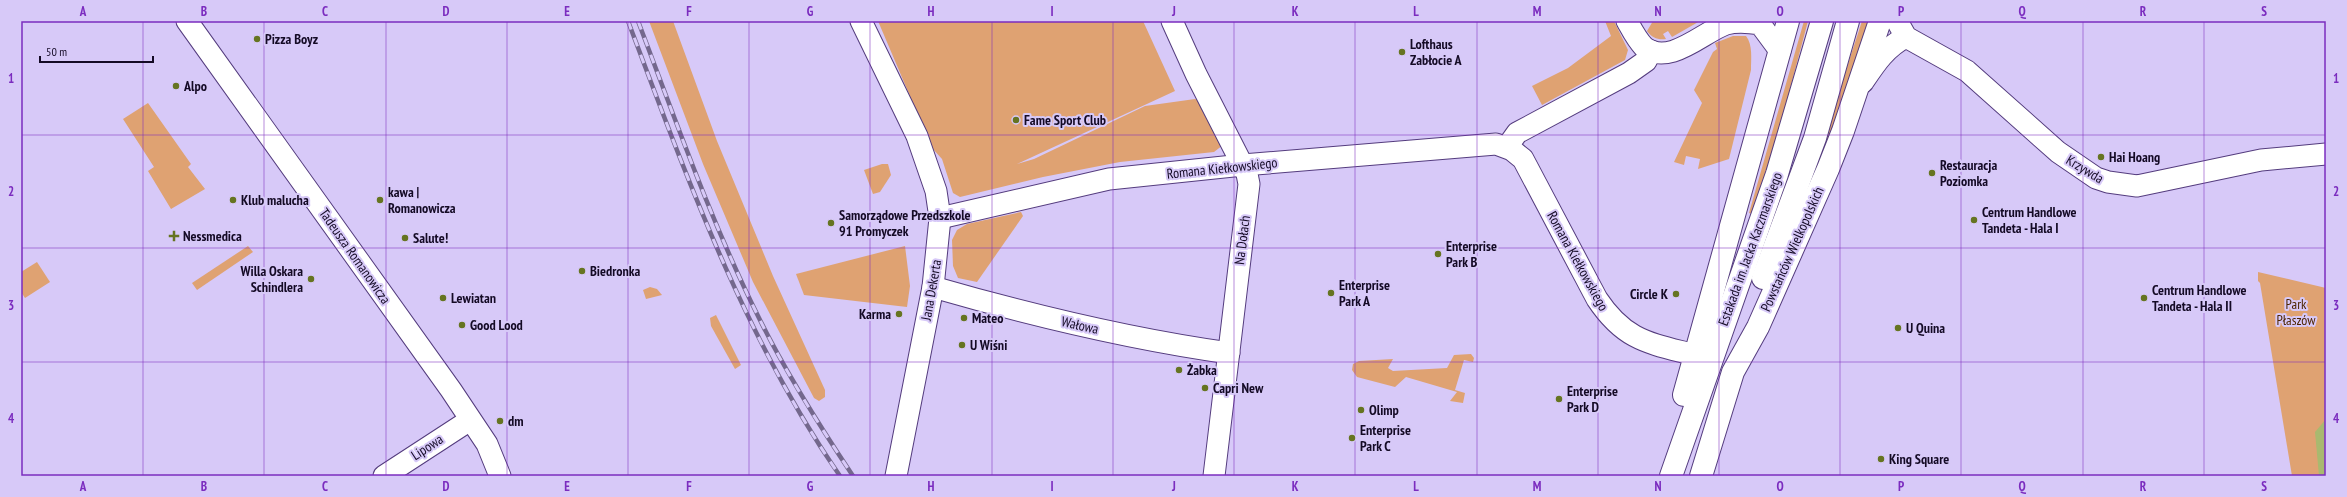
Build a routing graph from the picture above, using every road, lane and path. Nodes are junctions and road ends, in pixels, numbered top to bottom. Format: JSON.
{"nodes":[{"id":1,"x":187,"y":21,"type":"edge"},
{"id":2,"x":861,"y":21,"type":"edge"},
{"id":3,"x":1172,"y":21,"type":"edge"},
{"id":4,"x":1628,"y":21,"type":"edge"},
{"id":5,"x":1788,"y":21,"type":"edge"},
{"id":6,"x":1822,"y":21,"type":"edge"},
{"id":7,"x":1848,"y":21,"type":"edge"},
{"id":8,"x":1880,"y":21,"type":"edge"},
{"id":9,"x":1762,"y":22,"type":"edge"},
{"id":10,"x":1902,"y":29,"type":"edge"},
{"id":11,"x":1780,"y":51,"type":"junction"},
{"id":12,"x":1651,"y":52,"type":"junction"},
{"id":13,"x":1857,"y":91,"type":"junction"},
{"id":14,"x":1507,"y":147,"type":"junction"},
{"id":15,"x":2326,"y":154,"type":"edge"},
{"id":16,"x":1243,"y":165,"type":"junction"},
{"id":17,"x":940,"y":218,"type":"junction"},
{"id":18,"x":933,"y":287,"type":"junction"},
{"id":19,"x":1229,"y":353,"type":"junction"},
{"id":20,"x":1695,"y":355,"type":"junction"},
{"id":21,"x":1733,"y":372,"type":"junction"},
{"id":22,"x":470,"y":420,"type":"junction"},
{"id":23,"x":384,"y":476,"type":"edge"},
{"id":24,"x":500,"y":476,"type":"edge"},
{"id":25,"x":896,"y":476,"type":"edge"},
{"id":26,"x":1214,"y":476,"type":"edge"},
{"id":27,"x":1665,"y":476,"type":"edge"},
{"id":28,"x":1672,"y":476,"type":"edge"},
{"id":29,"x":1701,"y":476,"type":"edge"}],
"edges":[{"from":1,"to":22,"type":"street","name":"Tadeusza Romanowicza"},
{"from":2,"to":17,"type":"street","name":"Jana Dekerta"},
{"from":3,"to":16,"type":"street","name":"Na Dołach"},
{"from":4,"to":12,"type":"street"},
{"from":5,"to":11,"type":"main road"},
{"from":6,"to":28,"type":"main road","name":"Estakada im. Jacka Kaczmarskiego"},
{"from":7,"to":21,"type":"main road","name":"Estakada im. Jacka Kaczmarskiego"},
{"from":8,"to":13,"type":"main road","name":"Powstańców Wielkopolskich"},
{"from":9,"to":11,"type":"street"},
{"from":9,"to":12,"type":"street"},
{"from":10,"to":13,"type":"street","name":"Krzywda"},
{"from":10,"to":15,"type":"street","name":"Krzywda"},
{"from":11,"to":20,"type":"main road"},
{"from":12,"to":14,"type":"street"},
{"from":13,"to":21,"type":"main road","name":"Powstańców Wielkopolskich"},
{"from":14,"to":16,"type":"street","name":"Romana Kiełkowskiego"},
{"from":14,"to":20,"type":"street","name":"Romana Kiełkowskiego"},
{"from":16,"to":17,"type":"street","name":"Romana Kiełkowskiego"},
{"from":16,"to":19,"type":"street","name":"Na Dołach"},
{"from":17,"to":18,"type":"street","name":"Jana Dekerta"},
{"from":18,"to":19,"type":"street","name":"Wałowa"},
{"from":18,"to":25,"type":"street","name":"Jana Dekerta"},
{"from":19,"to":26,"type":"street","name":"Na Dołach"},
{"from":20,"to":27,"type":"main road"},
{"from":21,"to":29,"type":"main road","name":"Powstańców Wielkopolskich"},
{"from":22,"to":23,"type":"street","name":"Lipowa"},
{"from":22,"to":24,"type":"street","name":"Tadeusza Romanowicza"}]}
